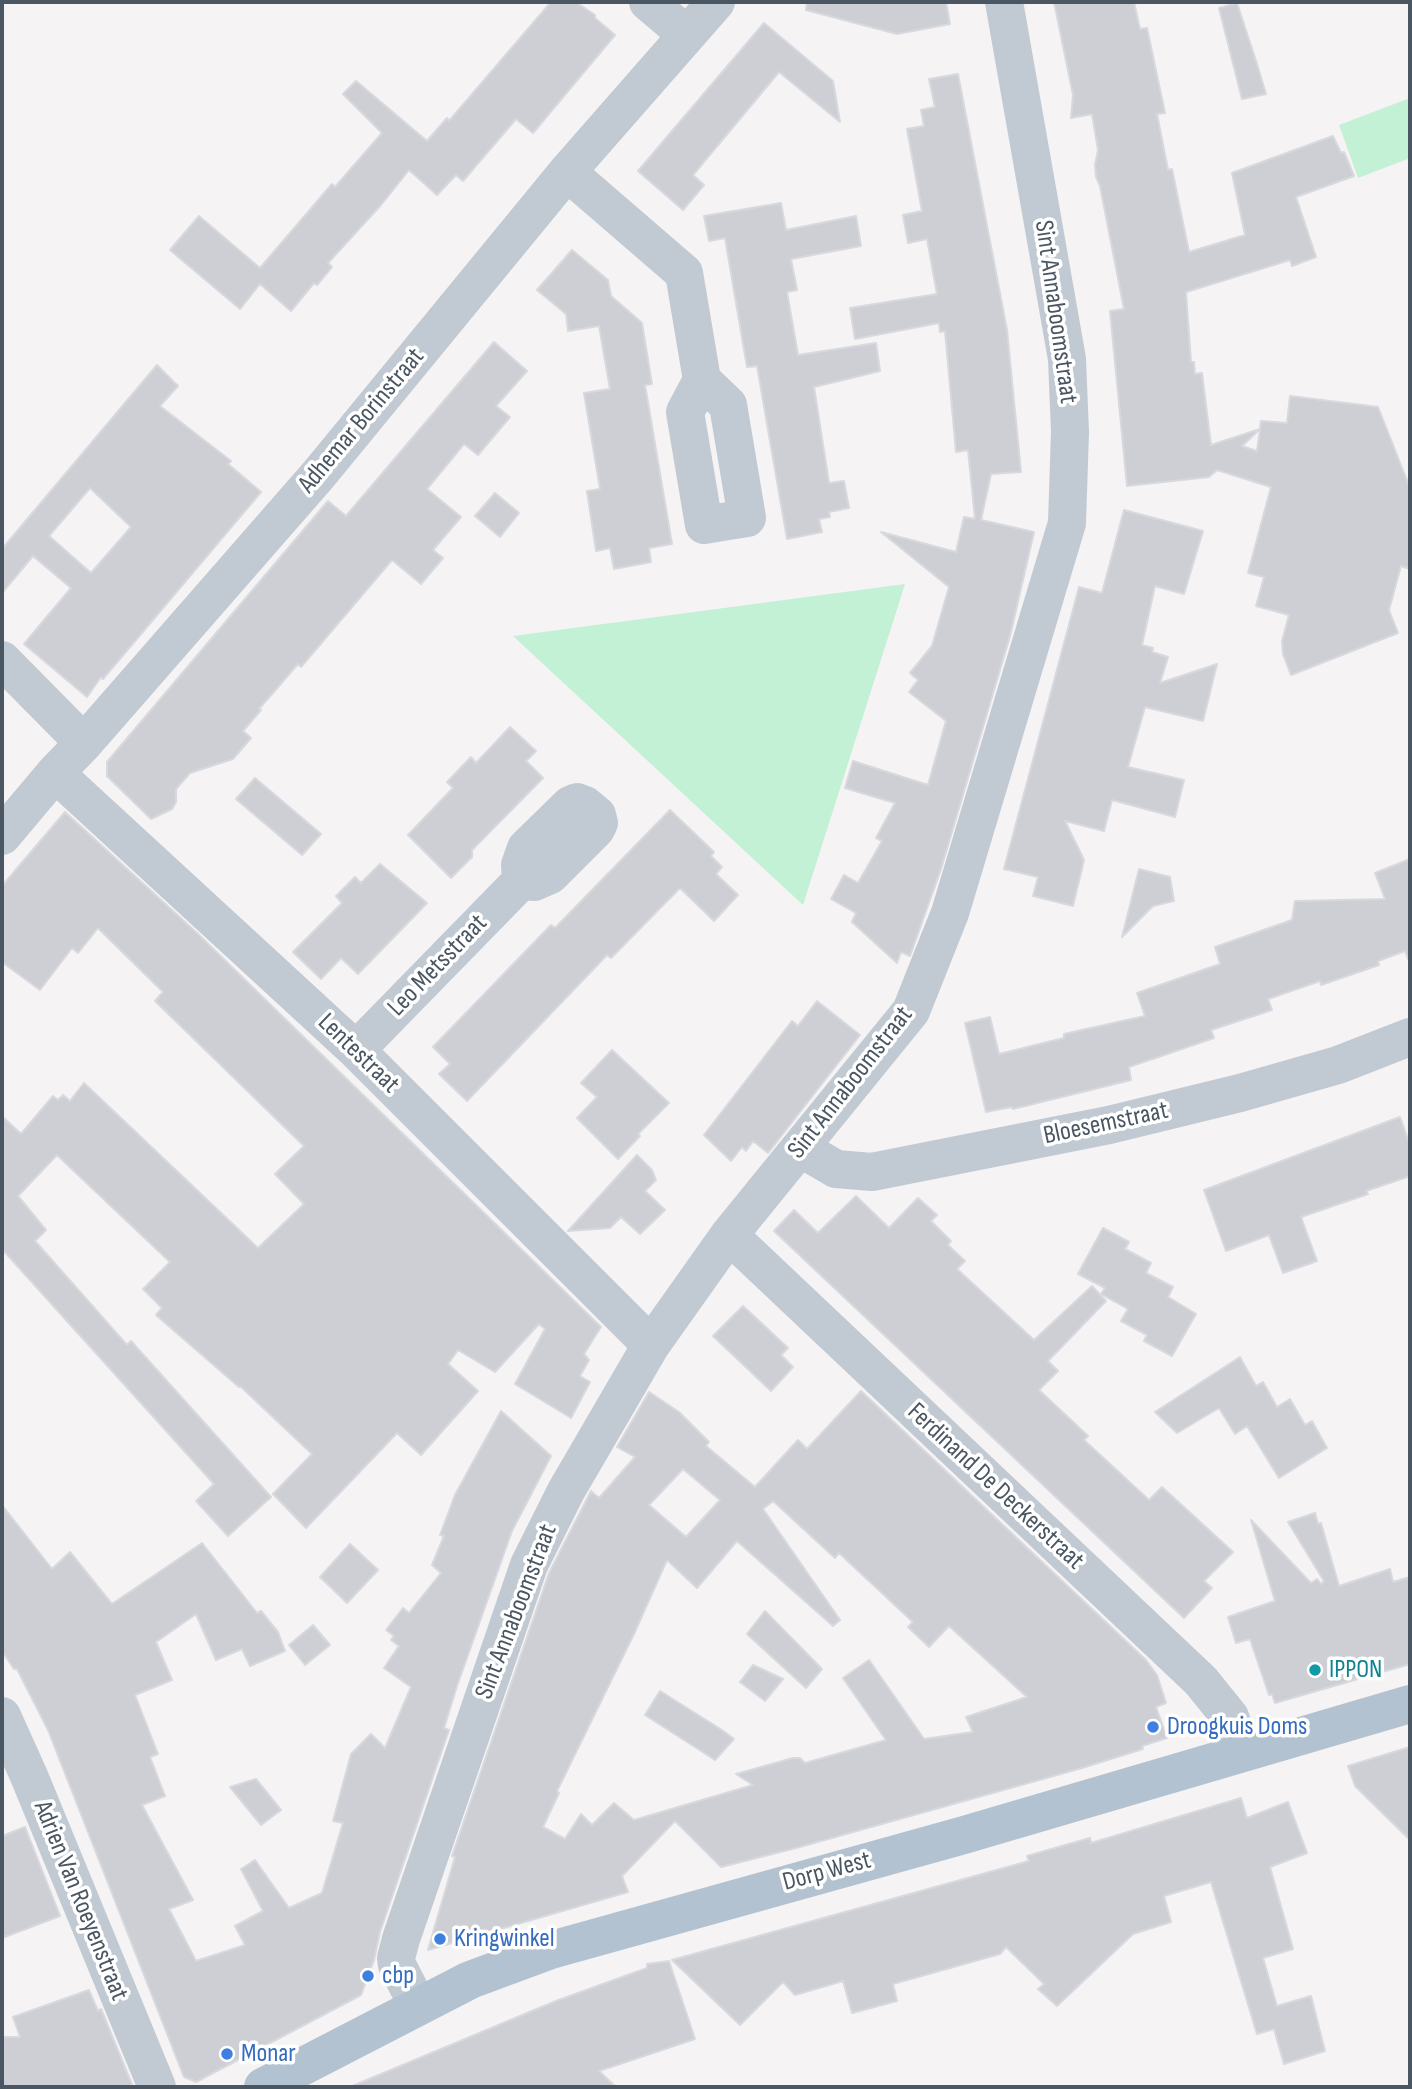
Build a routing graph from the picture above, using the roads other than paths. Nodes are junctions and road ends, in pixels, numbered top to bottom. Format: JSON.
{"nodes":[{"id":1,"x":648,"y":2,"type":"edge"},
{"id":2,"x":716,"y":2,"type":"edge"},
{"id":3,"x":1004,"y":2,"type":"edge"},
{"id":4,"x":687,"y":35,"type":"junction"},
{"id":5,"x":567,"y":172,"type":"junction"},
{"id":6,"x":702,"y":380,"type":"dead end"},
{"id":7,"x":2,"y":660,"type":"edge"},
{"id":8,"x":84,"y":743,"type":"junction"},
{"id":9,"x":55,"y":773,"type":"junction"},
{"id":10,"x":2,"y":836,"type":"edge"},
{"id":11,"x":521,"y":881,"type":"dead end"},
{"id":12,"x":1410,"y":1037,"type":"edge"},
{"id":13,"x":356,"y":1050,"type":"junction"},
{"id":14,"x":800,"y":1148,"type":"junction"},
{"id":15,"x":729,"y":1235,"type":"junction"},
{"id":16,"x":651,"y":1345,"type":"junction"},
{"id":17,"x":1410,"y":1704,"type":"edge"},
{"id":18,"x":2,"y":1716,"type":"edge"},
{"id":19,"x":1242,"y":1752,"type":"junction"},
{"id":20,"x":418,"y":2006,"type":"junction"},
{"id":21,"x":157,"y":2087,"type":"edge"},
{"id":22,"x":263,"y":2087,"type":"edge"}],
"edges":[{"from":1,"to":4,"type":"street"},
{"from":2,"to":4,"type":"street","name":"Adhemar Borinstraat"},
{"from":3,"to":14,"type":"street","name":"Sint Annaboomstraat"},
{"from":4,"to":5,"type":"street","name":"Adhemar Borinstraat"},
{"from":5,"to":6,"type":"street"},
{"from":5,"to":8,"type":"street","name":"Adhemar Borinstraat"},
{"from":7,"to":8,"type":"street"},
{"from":8,"to":9,"type":"street","name":"Adhemar Borinstraat"},
{"from":9,"to":10,"type":"street","name":"Adhemar Borinstraat"},
{"from":9,"to":13,"type":"street","name":"Lentestraat"},
{"from":11,"to":13,"type":"street","name":"Leo Metsstraat"},
{"from":12,"to":14,"type":"street","name":"Bloesemstraat"},
{"from":13,"to":16,"type":"street","name":"Lentestraat"},
{"from":14,"to":15,"type":"street","name":"Sint Annaboomstraat"},
{"from":15,"to":16,"type":"street","name":"Sint Annaboomstraat"},
{"from":15,"to":19,"type":"street","name":"Ferdinand De Deckerstraat"},
{"from":16,"to":20,"type":"street","name":"Sint Annaboomstraat"},
{"from":17,"to":19,"type":"main road","name":"Dorp West"},
{"from":18,"to":21,"type":"street","name":"Adrien Van Roeyenstraat"},
{"from":19,"to":20,"type":"main road","name":"Dorp West"},
{"from":20,"to":22,"type":"main road","name":"Dorp West"}]}
